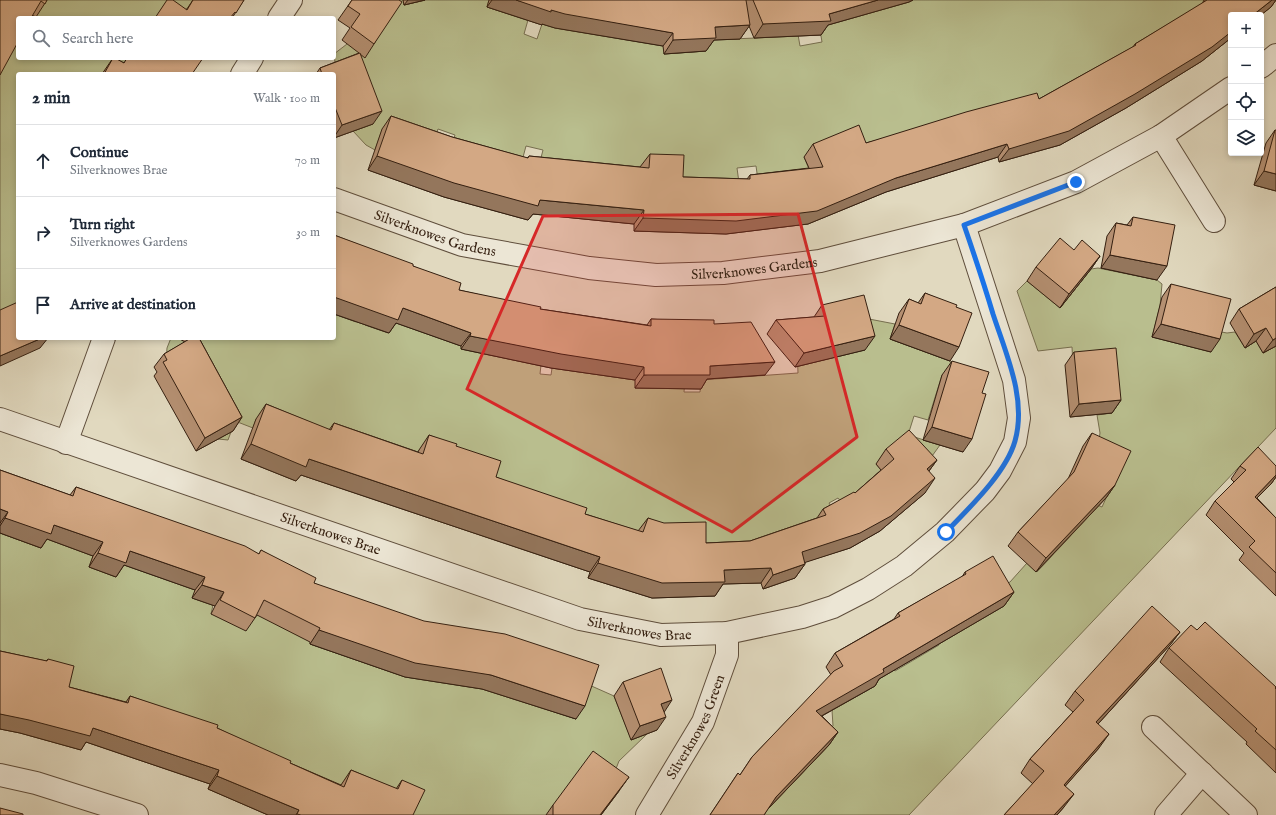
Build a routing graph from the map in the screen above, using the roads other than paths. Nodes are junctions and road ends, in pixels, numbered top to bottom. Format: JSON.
{"nodes":[{"id":1,"x":291,"y":0,"type":"edge"},
{"id":2,"x":280,"y":16,"type":"edge"},
{"id":3,"x":1276,"y":55,"type":"edge"},
{"id":4,"x":251,"y":60,"type":"edge"},
{"id":5,"x":1264,"y":65,"type":"edge"},
{"id":6,"x":243,"y":72,"type":"edge"},
{"id":7,"x":1228,"y":90,"type":"edge"},
{"id":8,"x":1161,"y":136,"type":"junction"},
{"id":9,"x":336,"y":200,"type":"edge"},
{"id":10,"x":1214,"y":220,"type":"dead end"},
{"id":11,"x":964,"y":225,"type":"junction"},
{"id":12,"x":103,"y":340,"type":"edge"},
{"id":13,"x":0,"y":419,"type":"edge"},
{"id":14,"x":66,"y":443,"type":"junction"},
{"id":15,"x":727,"y":633,"type":"junction"},
{"id":16,"x":1153,"y":727,"type":"dead end"},
{"id":17,"x":1202,"y":773,"type":"junction"},
{"id":18,"x":0,"y":775,"type":"edge"},
{"id":19,"x":137,"y":815,"type":"edge"},
{"id":20,"x":647,"y":815,"type":"edge"},
{"id":21,"x":1166,"y":815,"type":"edge"},
{"id":22,"x":1246,"y":815,"type":"edge"}],
"edges":[{"from":1,"to":2,"type":"street"},
{"from":3,"to":5,"type":"street"},
{"from":4,"to":6,"type":"street"},
{"from":7,"to":8,"type":"street","name":"Silverknowes Gardens"},
{"from":8,"to":10,"type":"street"},
{"from":8,"to":11,"type":"street","name":"Silverknowes Gardens"},
{"from":9,"to":11,"type":"street","name":"Silverknowes Gardens"},
{"from":11,"to":15,"type":"street","name":"Silverknowes Brae"},
{"from":12,"to":14,"type":"street"},
{"from":13,"to":14,"type":"street","name":"Silverknowes Brae"},
{"from":14,"to":15,"type":"street","name":"Silverknowes Brae"},
{"from":15,"to":20,"type":"street","name":"Silverknowes Green"},
{"from":16,"to":17,"type":"street"},
{"from":17,"to":21,"type":"street"},
{"from":17,"to":22,"type":"street"},
{"from":18,"to":19,"type":"street"}]}
